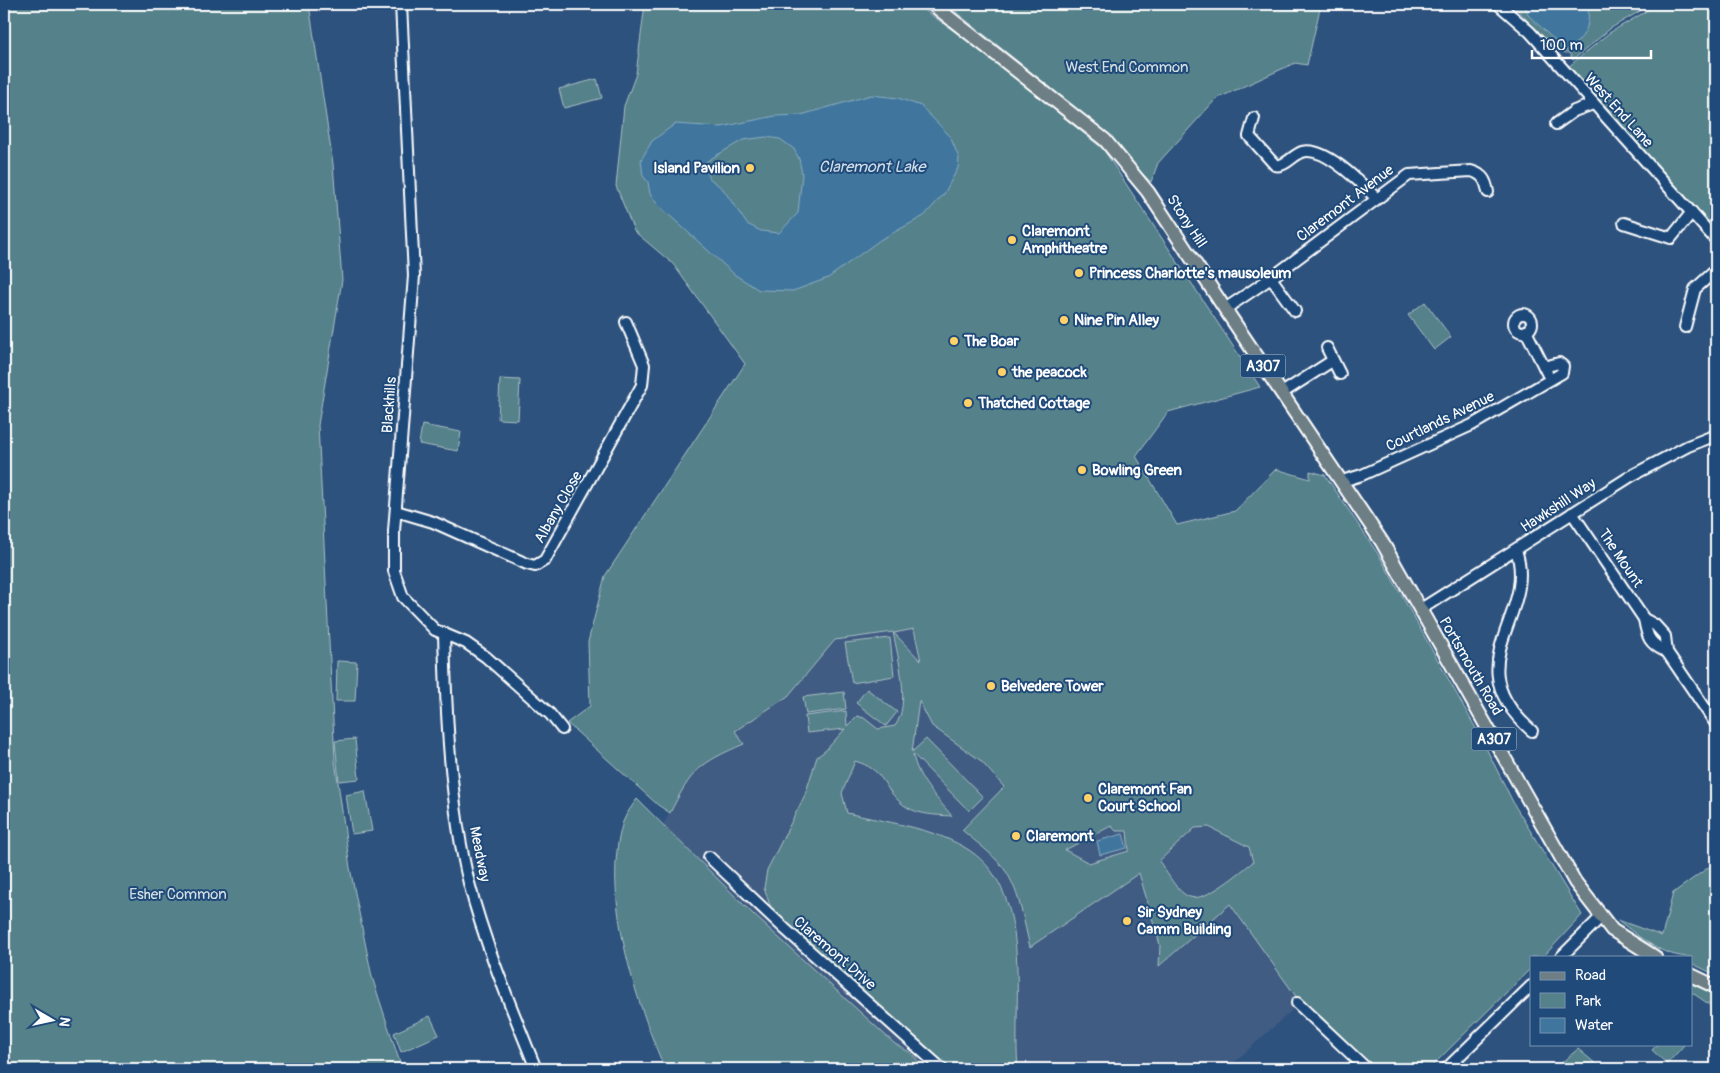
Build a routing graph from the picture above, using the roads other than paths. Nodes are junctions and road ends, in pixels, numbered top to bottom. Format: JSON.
{"nodes":[{"id":1,"x":401,"y":4,"type":"edge"},
{"id":2,"x":1498,"y":4,"type":"edge"},
{"id":3,"x":938,"y":5,"type":"edge"},
{"id":4,"x":1593,"y":104,"type":"junction"},
{"id":5,"x":1254,"y":118,"type":"dead end"},
{"id":6,"x":1556,"y":124,"type":"dead end"},
{"id":7,"x":1488,"y":192,"type":"dead end"},
{"id":8,"x":1376,"y":198,"type":"junction"},
{"id":9,"x":1692,"y":212,"type":"junction"},
{"id":10,"x":1624,"y":223,"type":"dead end"},
{"id":11,"x":1716,"y":240,"type":"edge"},
{"id":12,"x":1716,"y":270,"type":"edge"},
{"id":13,"x":1271,"y":278,"type":"junction"},
{"id":14,"x":1225,"y":309,"type":"junction"},
{"id":15,"x":1295,"y":311,"type":"dead end"},
{"id":16,"x":626,"y":322,"type":"dead end"},
{"id":17,"x":1685,"y":327,"type":"dead end"},
{"id":18,"x":1526,"y":331,"type":"dead end"},
{"id":19,"x":1327,"y":348,"type":"dead end"},
{"id":20,"x":1332,"y":361,"type":"junction"},
{"id":21,"x":1544,"y":367,"type":"junction"},
{"id":22,"x":1340,"y":374,"type":"dead end"},
{"id":23,"x":1547,"y":381,"type":"junction"},
{"id":24,"x":1282,"y":393,"type":"junction"},
{"id":25,"x":1716,"y":435,"type":"edge"},
{"id":26,"x":1342,"y":482,"type":"junction"},
{"id":27,"x":1355,"y":501,"type":"joint"},
{"id":28,"x":396,"y":511,"type":"junction"},
{"id":29,"x":1572,"y":513,"type":"junction"},
{"id":30,"x":1516,"y":550,"type":"junction"},
{"id":31,"x":1421,"y":610,"type":"junction"},
{"id":32,"x":444,"y":633,"type":"junction"},
{"id":33,"x":1716,"y":724,"type":"edge"},
{"id":34,"x":562,"y":729,"type":"dead end"},
{"id":35,"x":1532,"y":731,"type":"dead end"},
{"id":36,"x":709,"y":857,"type":"dead end"},
{"id":37,"x":1601,"y":917,"type":"junction"},
{"id":38,"x":1562,"y":956,"type":"edge"},
{"id":39,"x":1654,"y":956,"type":"edge"},
{"id":40,"x":1692,"y":975,"type":"edge"},
{"id":41,"x":1530,"y":987,"type":"edge"},
{"id":42,"x":1716,"y":987,"type":"edge"},
{"id":43,"x":1297,"y":1004,"type":"dead end"},
{"id":44,"x":536,"y":1069,"type":"edge"},
{"id":45,"x":942,"y":1069,"type":"edge"},
{"id":46,"x":1367,"y":1069,"type":"edge"},
{"id":47,"x":1446,"y":1069,"type":"edge"}],
"edges":[{"from":1,"to":28,"type":"street","name":"Blackhills"},
{"from":2,"to":4,"type":"street","name":"West End Lane"},
{"from":3,"to":14,"type":"main road","name":"Stony Hill","number":"A307"},
{"from":4,"to":6,"type":"street"},
{"from":4,"to":9,"type":"street","name":"West End Lane"},
{"from":5,"to":8,"type":"street"},
{"from":7,"to":8,"type":"street","name":"Claremont Avenue"},
{"from":8,"to":13,"type":"street","name":"Claremont Avenue"},
{"from":9,"to":10,"type":"street"},
{"from":9,"to":11,"type":"street","name":"West End Lane"},
{"from":12,"to":17,"type":"street"},
{"from":13,"to":14,"type":"street","name":"Claremont Avenue"},
{"from":13,"to":15,"type":"street"},
{"from":14,"to":24,"type":"main road","name":"Stony Hill","number":"A307"},
{"from":16,"to":28,"type":"street","name":"Albany Close"},
{"from":18,"to":21,"type":"street"},
{"from":19,"to":20,"type":"street"},
{"from":20,"to":22,"type":"street"},
{"from":20,"to":24,"type":"street"},
{"from":21,"to":23,"type":"street"},
{"from":21,"to":23,"type":"street","name":"Courtlands Avenue"},
{"from":23,"to":26,"type":"street","name":"Courtlands Avenue"},
{"from":24,"to":26,"type":"main road","name":"Stony Hill","number":"A307"},
{"from":25,"to":29,"type":"street","name":"Hawkshill Way"},
{"from":26,"to":27,"type":"main road","name":"Stony Hill","number":"A307"},
{"from":27,"to":31,"type":"main road","name":"Portsmouth Road","number":"A307"},
{"from":28,"to":32,"type":"street","name":"Blackhills"},
{"from":29,"to":30,"type":"street","name":"Hawkshill Way"},
{"from":29,"to":33,"type":"street","name":"The Mount"},
{"from":30,"to":31,"type":"street","name":"Hawkshill Way"},
{"from":30,"to":35,"type":"street"},
{"from":31,"to":37,"type":"main road","name":"Portsmouth Road","number":"A307"},
{"from":32,"to":34,"type":"street","name":"Blackhills"},
{"from":32,"to":44,"type":"street","name":"Meadway"},
{"from":36,"to":45,"type":"street","name":"Claremont Drive"},
{"from":37,"to":38,"type":"street"},
{"from":37,"to":39,"type":"main road","name":"Portsmouth Road","number":"A307"},
{"from":40,"to":42,"type":"main road"},
{"from":41,"to":47,"type":"street"},
{"from":43,"to":46,"type":"street"}]}
